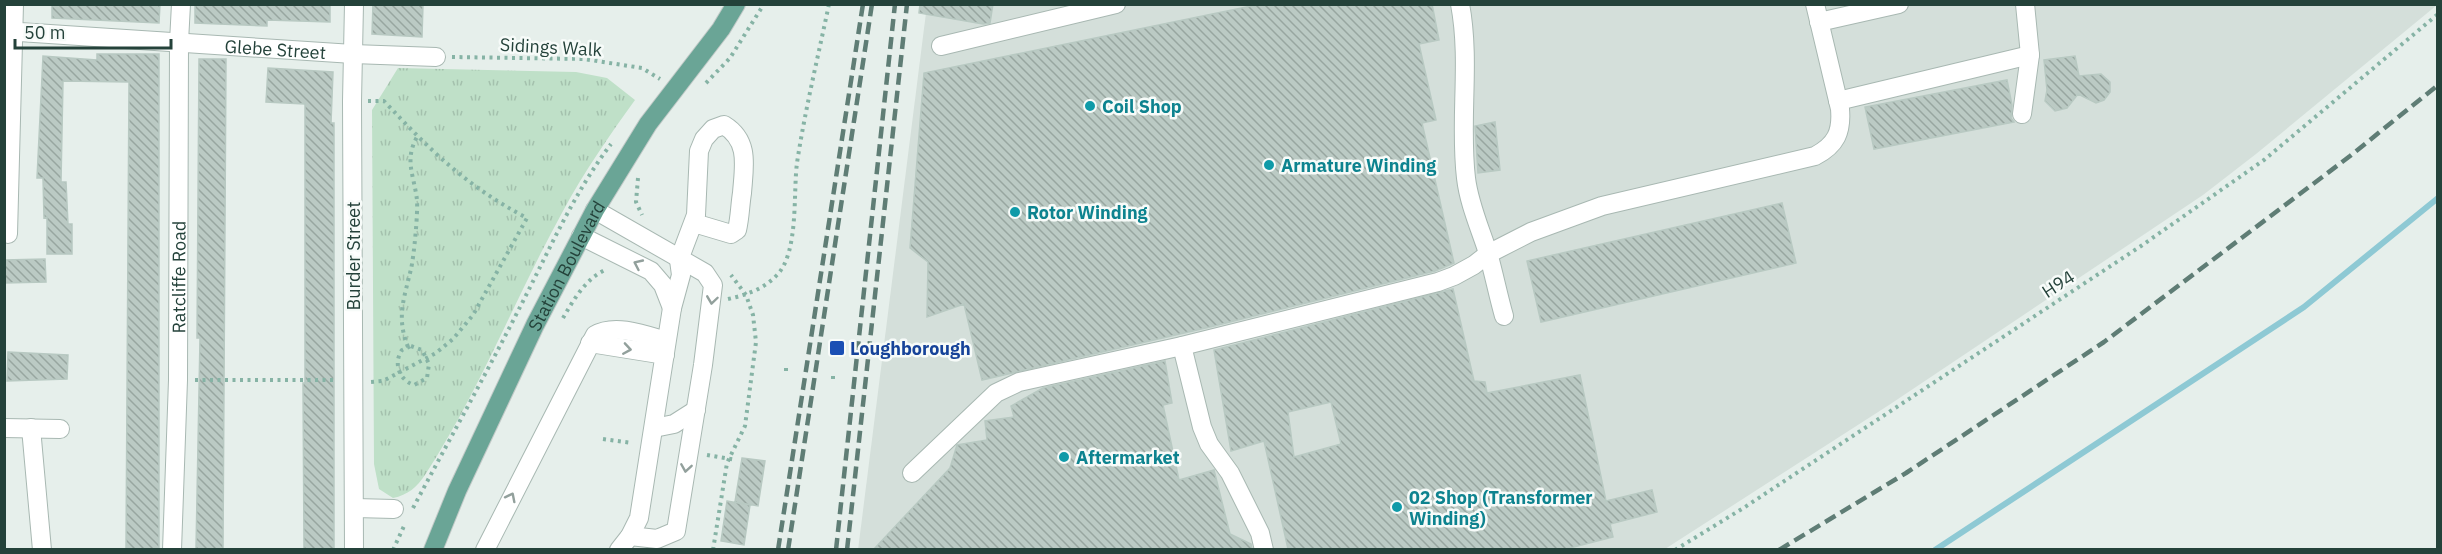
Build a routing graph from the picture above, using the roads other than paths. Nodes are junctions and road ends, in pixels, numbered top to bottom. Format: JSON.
{"nodes":[{"id":1,"x":14,"y":4,"type":"edge"},
{"id":2,"x":181,"y":4,"type":"edge"},
{"id":3,"x":354,"y":4,"type":"edge"},
{"id":4,"x":736,"y":4,"type":"edge"},
{"id":5,"x":1116,"y":4,"type":"edge"},
{"id":6,"x":1460,"y":4,"type":"edge"},
{"id":7,"x":1899,"y":4,"type":"edge"},
{"id":8,"x":2025,"y":4,"type":"edge"},
{"id":9,"x":1817,"y":13,"type":"edge"},
{"id":10,"x":9,"y":32,"type":"edge"},
{"id":11,"x":179,"y":42,"type":"junction"},
{"id":12,"x":941,"y":46,"type":"dead end"},
{"id":13,"x":353,"y":54,"type":"junction"},
{"id":14,"x":2030,"y":55,"type":"junction"},
{"id":15,"x":436,"y":57,"type":"road end"},
{"id":16,"x":1838,"y":102,"type":"junction"},
{"id":17,"x":2022,"y":114,"type":"dead end"},
{"id":18,"x":595,"y":210,"type":"junction"},
{"id":19,"x":694,"y":223,"type":"junction"},
{"id":20,"x":8,"y":234,"type":"dead end"},
{"id":21,"x":581,"y":236,"type":"junction"},
{"id":22,"x":1488,"y":254,"type":"junction"},
{"id":23,"x":679,"y":260,"type":"junction"},
{"id":24,"x":672,"y":308,"type":"junction"},
{"id":25,"x":1504,"y":315,"type":"dead end"},
{"id":26,"x":1182,"y":346,"type":"junction"},
{"id":27,"x":666,"y":348,"type":"junction"},
{"id":28,"x":696,"y":410,"type":"junction"},
{"id":29,"x":4,"y":428,"type":"edge"},
{"id":30,"x":31,"y":428,"type":"junction"},
{"id":31,"x":654,"y":428,"type":"junction"},
{"id":32,"x":60,"y":429,"type":"dead end"},
{"id":33,"x":912,"y":472,"type":"dead end"},
{"id":34,"x":355,"y":508,"type":"junction"},
{"id":35,"x":394,"y":509,"type":"dead end"},
{"id":36,"x":625,"y":543,"type":"edge"},
{"id":37,"x":42,"y":549,"type":"edge"},
{"id":38,"x":172,"y":549,"type":"edge"},
{"id":39,"x":354,"y":549,"type":"edge"},
{"id":40,"x":433,"y":549,"type":"edge"},
{"id":41,"x":485,"y":549,"type":"edge"},
{"id":42,"x":644,"y":549,"type":"edge"},
{"id":43,"x":1264,"y":549,"type":"edge"}],
"edges":[{"from":1,"to":10,"type":"street"},
{"from":2,"to":11,"type":"street","name":"Ratcliffe Road"},
{"from":3,"to":13,"type":"street","name":"Burder Street"},
{"from":4,"to":18,"type":"main road","name":"Station Boulevard"},
{"from":5,"to":12,"type":"street"},
{"from":6,"to":22,"type":"street"},
{"from":7,"to":9,"type":"street"},
{"from":8,"to":14,"type":"street"},
{"from":9,"to":16,"type":"street"},
{"from":10,"to":11,"type":"street","name":"Glebe Street"},
{"from":10,"to":20,"type":"street"},
{"from":11,"to":13,"type":"street","name":"Glebe Street"},
{"from":11,"to":38,"type":"street","name":"Ratcliffe Road"},
{"from":13,"to":15,"type":"street","name":"Glebe Street"},
{"from":13,"to":34,"type":"street","name":"Burder Street"},
{"from":14,"to":16,"type":"street"},
{"from":14,"to":17,"type":"street"},
{"from":16,"to":22,"type":"street"},
{"from":18,"to":21,"type":"main road","name":"Station Boulevard"},
{"from":18,"to":23,"type":"street"},
{"from":19,"to":19,"type":"street"},
{"from":19,"to":23,"type":"street"},
{"from":24,"to":21,"type":"street","one_way":true},
{"from":21,"to":40,"type":"main road","name":"Station Boulevard"},
{"from":22,"to":25,"type":"street"},
{"from":22,"to":26,"type":"street"},
{"from":23,"to":24,"type":"street"},
{"from":23,"to":28,"type":"street","one_way":true},
{"from":24,"to":27,"type":"street"},
{"from":26,"to":33,"type":"street"},
{"from":26,"to":43,"type":"street"},
{"from":27,"to":31,"type":"street"},
{"from":41,"to":27,"type":"street","one_way":true},
{"from":28,"to":31,"type":"street"},
{"from":28,"to":36,"type":"street","one_way":true},
{"from":29,"to":30,"type":"street"},
{"from":30,"to":32,"type":"street"},
{"from":30,"to":37,"type":"street"},
{"from":31,"to":36,"type":"street"},
{"from":34,"to":35,"type":"street"},
{"from":34,"to":39,"type":"street","name":"Burder Street"},
{"from":36,"to":42,"type":"street"}]}
